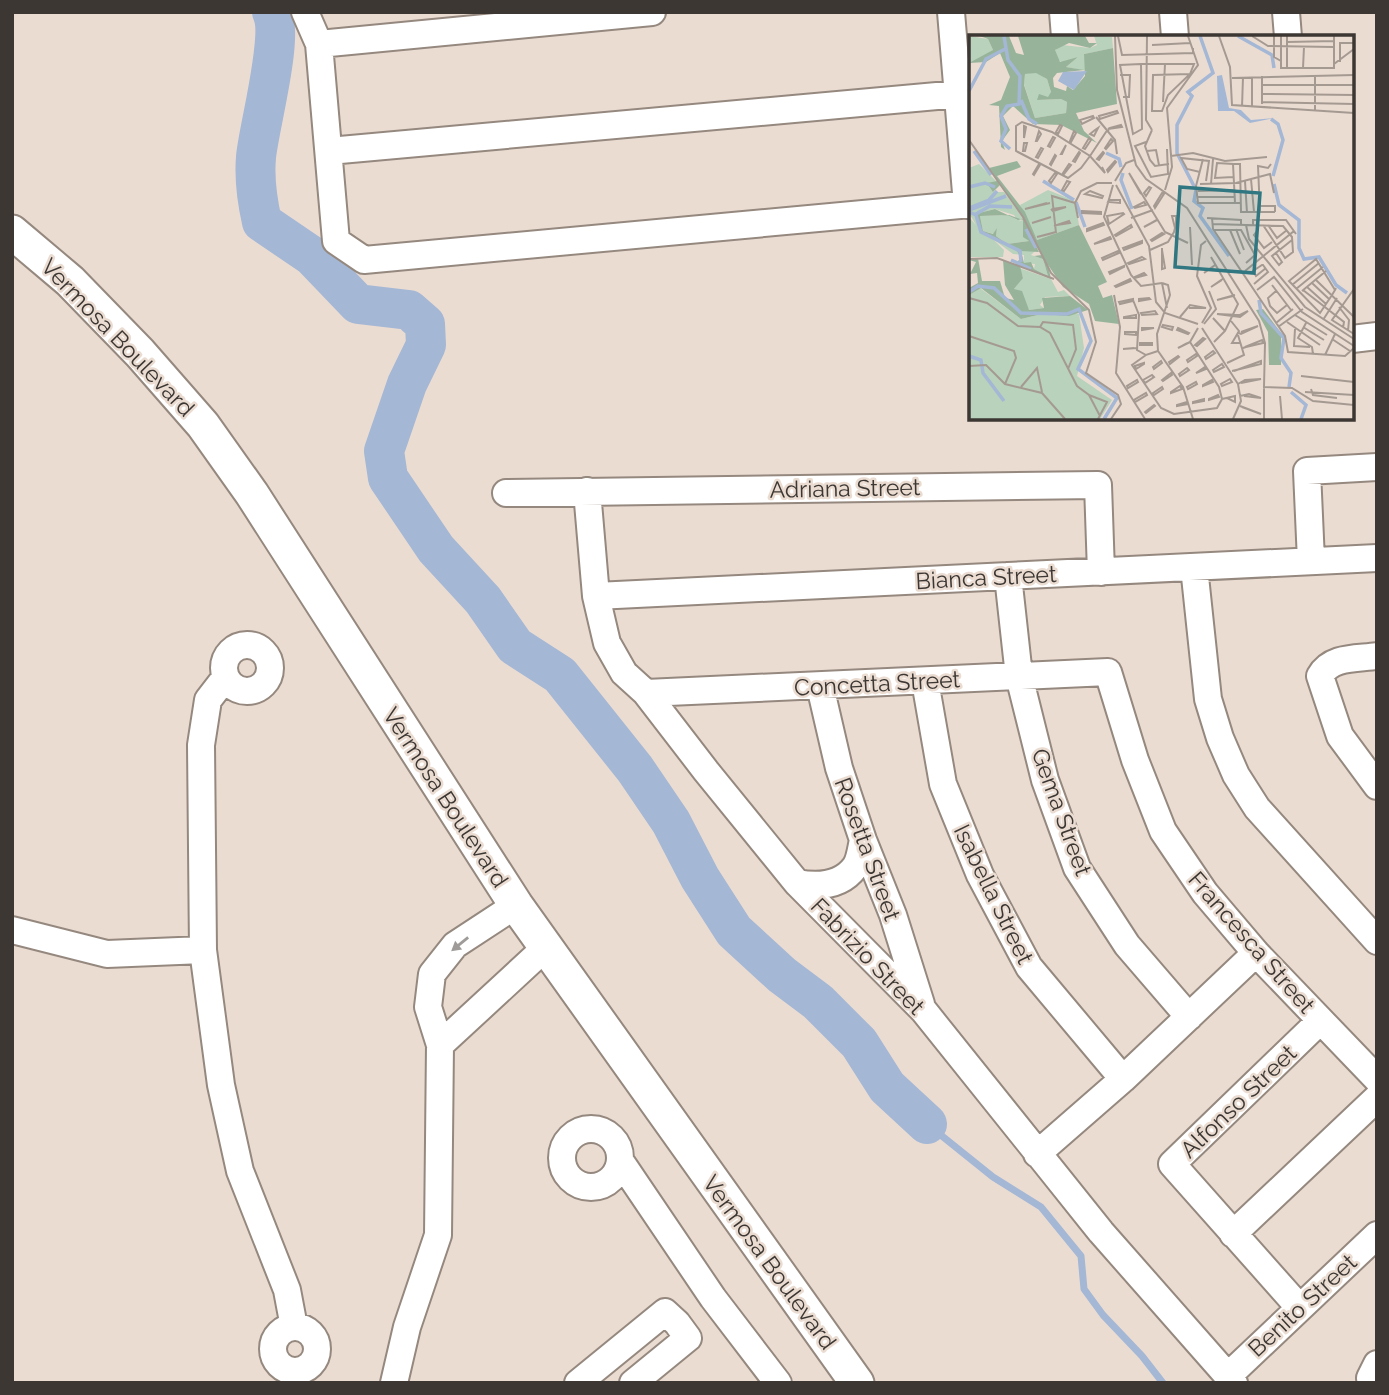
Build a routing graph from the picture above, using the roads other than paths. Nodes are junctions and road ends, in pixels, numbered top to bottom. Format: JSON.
{"nodes":[{"id":1,"x":305,"y":12,"type":"edge"},
{"id":2,"x":652,"y":12,"type":"edge"},
{"id":3,"x":951,"y":12,"type":"edge"},
{"id":4,"x":1063,"y":12,"type":"edge"},
{"id":5,"x":1173,"y":12,"type":"edge"},
{"id":6,"x":1286,"y":12,"type":"edge"},
{"id":7,"x":1065,"y":35,"type":"edge"},
{"id":8,"x":1175,"y":35,"type":"edge"},
{"id":9,"x":1288,"y":35,"type":"edge"},
{"id":10,"x":319,"y":44,"type":"junction"},
{"id":11,"x":959,"y":94,"type":"junction"},
{"id":12,"x":329,"y":151,"type":"junction"},
{"id":13,"x":969,"y":204,"type":"edge"},
{"id":14,"x":12,"y":232,"type":"edge"},
{"id":15,"x":1377,"y":336,"type":"edge"},
{"id":16,"x":1354,"y":339,"type":"edge"},
{"id":17,"x":1377,"y":467,"type":"edge"},
{"id":18,"x":587,"y":491,"type":"junction"},
{"id":19,"x":506,"y":493,"type":"dead end"},
{"id":20,"x":1377,"y":558,"type":"edge"},
{"id":21,"x":1311,"y":561,"type":"junction"},
{"id":22,"x":1195,"y":567,"type":"junction"},
{"id":23,"x":1101,"y":572,"type":"junction"},
{"id":24,"x":1008,"y":576,"type":"junction"},
{"id":25,"x":596,"y":596,"type":"junction"},
{"id":26,"x":1377,"y":656,"type":"edge"},
{"id":27,"x":1108,"y":672,"type":"joint"},
{"id":28,"x":1019,"y":676,"type":"junction"},
{"id":29,"x":225,"y":678,"type":"dead end"},
{"id":30,"x":925,"y":681,"type":"junction"},
{"id":31,"x":820,"y":686,"type":"junction"},
{"id":32,"x":646,"y":693,"type":"junction"},
{"id":33,"x":1377,"y":786,"type":"edge"},
{"id":34,"x":863,"y":840,"type":"junction"},
{"id":35,"x":797,"y":883,"type":"junction"},
{"id":36,"x":516,"y":905,"type":"junction"},
{"id":37,"x":12,"y":930,"type":"edge"},
{"id":38,"x":1377,"y":941,"type":"edge"},
{"id":39,"x":545,"y":948,"type":"junction"},
{"id":40,"x":202,"y":950,"type":"junction"},
{"id":41,"x":1256,"y":953,"type":"junction"},
{"id":42,"x":923,"y":1011,"type":"junction"},
{"id":43,"x":1189,"y":1017,"type":"junction"},
{"id":44,"x":1320,"y":1021,"type":"junction"},
{"id":45,"x":440,"y":1045,"type":"junction"},
{"id":46,"x":1123,"y":1079,"type":"junction"},
{"id":47,"x":1377,"y":1079,"type":"edge"},
{"id":48,"x":1377,"y":1098,"type":"edge"},
{"id":49,"x":1037,"y":1154,"type":"junction"},
{"id":50,"x":621,"y":1162,"type":"dead end"},
{"id":51,"x":1233,"y":1234,"type":"junction"},
{"id":52,"x":1377,"y":1235,"type":"edge"},
{"id":53,"x":713,"y":1298,"type":"junction"},
{"id":54,"x":1300,"y":1307,"type":"junction"},
{"id":55,"x":677,"y":1323,"type":"junction"},
{"id":56,"x":294,"y":1327,"type":"dead end"},
{"id":57,"x":1377,"y":1364,"type":"edge"},
{"id":58,"x":1231,"y":1379,"type":"edge"},
{"id":59,"x":394,"y":1383,"type":"edge"},
{"id":60,"x":578,"y":1383,"type":"edge"},
{"id":61,"x":633,"y":1383,"type":"edge"},
{"id":62,"x":778,"y":1383,"type":"edge"},
{"id":63,"x":857,"y":1383,"type":"edge"},
{"id":64,"x":1371,"y":1383,"type":"edge"}],
"edges":[{"from":1,"to":10,"type":"street"},
{"from":2,"to":10,"type":"street"},
{"from":3,"to":11,"type":"street"},
{"from":4,"to":7,"type":"street"},
{"from":5,"to":8,"type":"street"},
{"from":6,"to":9,"type":"street"},
{"from":10,"to":12,"type":"street"},
{"from":11,"to":12,"type":"street"},
{"from":11,"to":13,"type":"street"},
{"from":12,"to":13,"type":"street"},
{"from":14,"to":36,"type":"main road","name":"Vermosa Boulevard"},
{"from":15,"to":16,"type":"street"},
{"from":17,"to":21,"type":"street"},
{"from":18,"to":19,"type":"street","name":"Adriana Street"},
{"from":18,"to":23,"type":"street","name":"Adriana Street"},
{"from":18,"to":25,"type":"street","name":"Fabrizio Street"},
{"from":20,"to":21,"type":"street","name":"Bianca Street"},
{"from":21,"to":22,"type":"street","name":"Bianca Street"},
{"from":22,"to":23,"type":"street","name":"Bianca Street"},
{"from":22,"to":38,"type":"street"},
{"from":23,"to":24,"type":"street","name":"Bianca Street"},
{"from":24,"to":25,"type":"street","name":"Bianca Street"},
{"from":24,"to":28,"type":"street","name":"Gema Street"},
{"from":25,"to":32,"type":"street","name":"Fabrizio Street"},
{"from":26,"to":33,"type":"street"},
{"from":27,"to":28,"type":"street","name":"Concetta Street"},
{"from":27,"to":41,"type":"street","name":"Francesca Street"},
{"from":28,"to":30,"type":"street","name":"Concetta Street"},
{"from":28,"to":43,"type":"street","name":"Gema Street"},
{"from":29,"to":40,"type":"street"},
{"from":30,"to":31,"type":"street","name":"Concetta Street"},
{"from":30,"to":46,"type":"street","name":"Isabella Street"},
{"from":31,"to":32,"type":"street","name":"Concetta Street"},
{"from":31,"to":34,"type":"street","name":"Rosetta Street"},
{"from":32,"to":35,"type":"street","name":"Fabrizio Street"},
{"from":34,"to":35,"type":"street"},
{"from":34,"to":42,"type":"street","name":"Rosetta Street"},
{"from":35,"to":42,"type":"street","name":"Fabrizio Street"},
{"from":36,"to":39,"type":"main road","name":"Vermosa Boulevard"},
{"from":36,"to":45,"type":"street","one_way":true},
{"from":37,"to":40,"type":"street"},
{"from":39,"to":45,"type":"street"},
{"from":39,"to":63,"type":"main road","name":"Vermosa Boulevard"},
{"from":40,"to":56,"type":"street"},
{"from":41,"to":43,"type":"street"},
{"from":41,"to":44,"type":"street","name":"Francesca Street"},
{"from":42,"to":49,"type":"street","name":"Fabrizio Street"},
{"from":43,"to":46,"type":"street"},
{"from":44,"to":47,"type":"street","name":"Francesca Street"},
{"from":44,"to":51,"type":"street","name":"Alfonso Street"},
{"from":45,"to":59,"type":"street"},
{"from":46,"to":49,"type":"street"},
{"from":48,"to":51,"type":"street"},
{"from":49,"to":58,"type":"street","name":"Fabrizio Street"},
{"from":50,"to":53,"type":"street"},
{"from":51,"to":54,"type":"street","name":"Alfonso Street"},
{"from":52,"to":54,"type":"street","name":"Benito Street"},
{"from":53,"to":55,"type":"street"},
{"from":53,"to":62,"type":"street"},
{"from":54,"to":58,"type":"street","name":"Benito Street"},
{"from":55,"to":60,"type":"street"},
{"from":55,"to":61,"type":"street"},
{"from":57,"to":64,"type":"street"}]}
